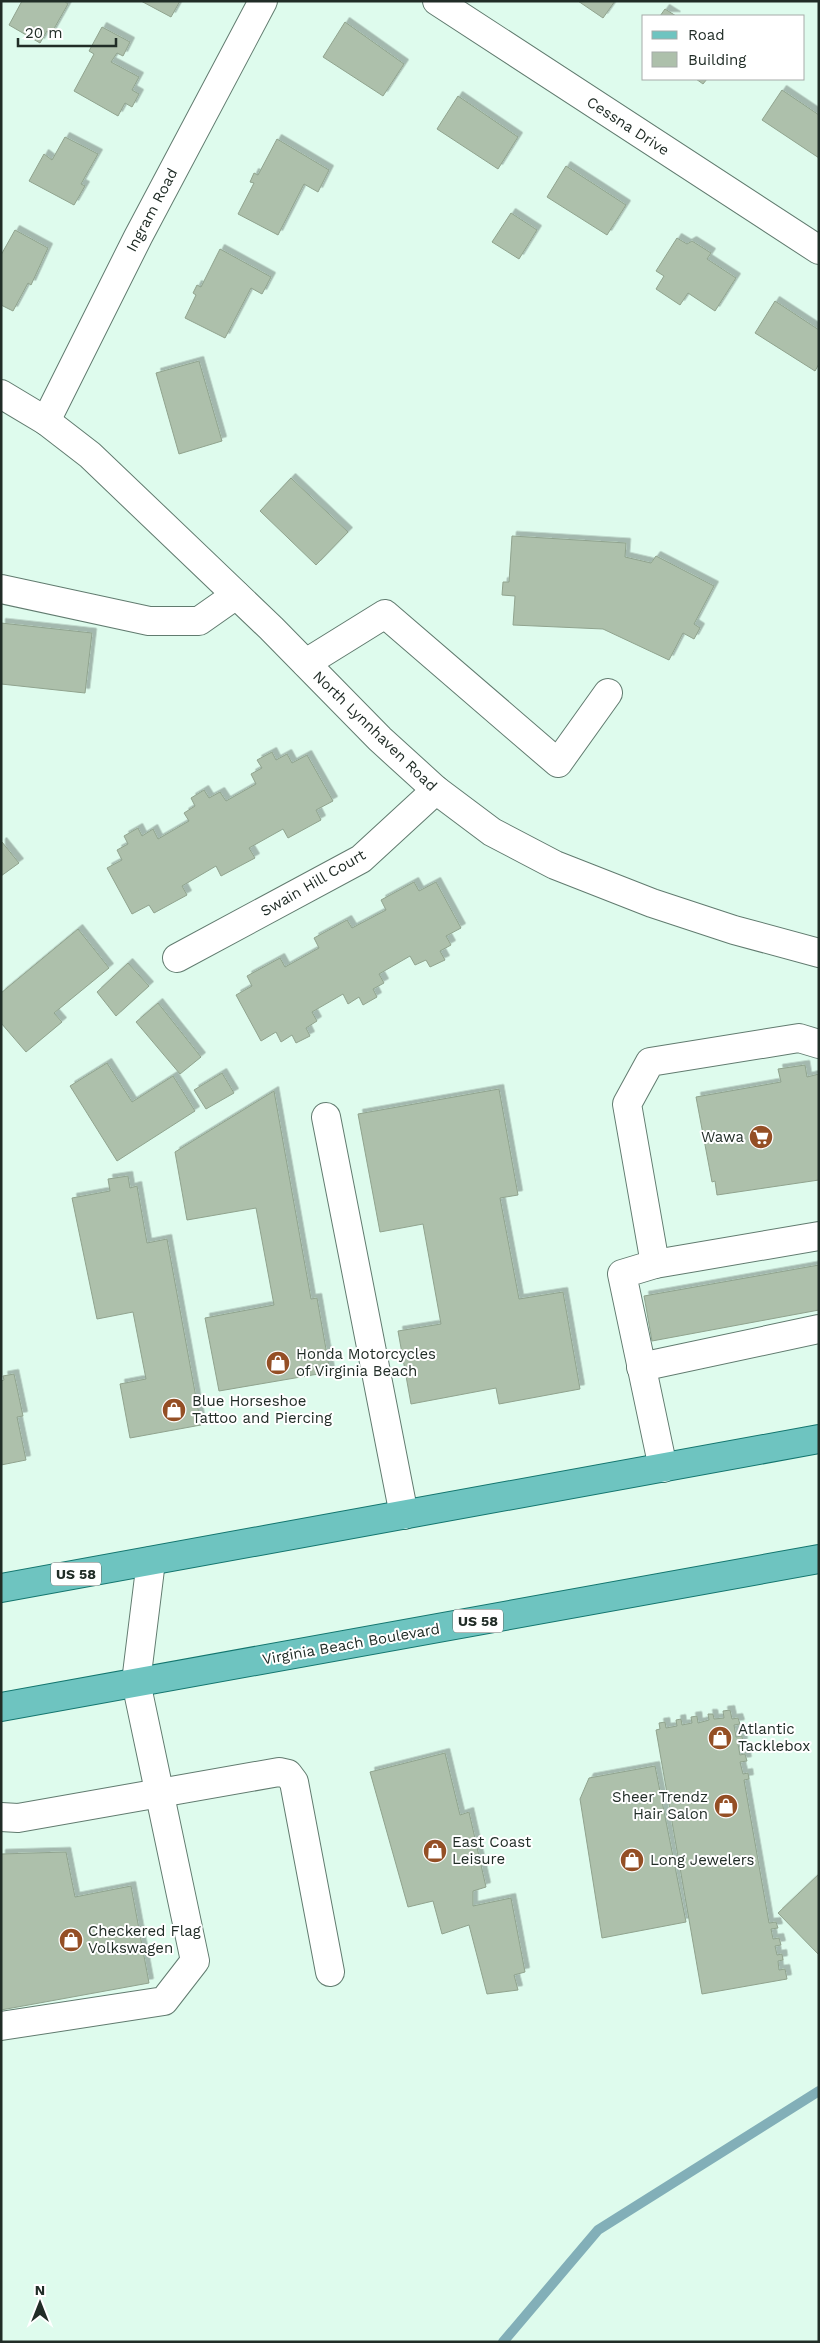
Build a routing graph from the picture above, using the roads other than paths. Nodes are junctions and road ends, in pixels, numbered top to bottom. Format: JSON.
{"nodes":[{"id":1,"x":263,"y":1,"type":"edge"},
{"id":2,"x":437,"y":1,"type":"edge"},
{"id":3,"x":819,"y":250,"type":"edge"},
{"id":4,"x":1,"y":394,"type":"edge"},
{"id":5,"x":46,"y":421,"type":"junction"},
{"id":6,"x":1,"y":590,"type":"edge"},
{"id":7,"x":236,"y":595,"type":"junction"},
{"id":8,"x":306,"y":663,"type":"junction"},
{"id":9,"x":608,"y":693,"type":"dead end"},
{"id":10,"x":436,"y":790,"type":"junction"},
{"id":11,"x":819,"y":953,"type":"edge"},
{"id":12,"x":177,"y":958,"type":"dead end"},
{"id":13,"x":819,"y":1044,"type":"edge"},
{"id":14,"x":326,"y":1117,"type":"dead end"},
{"id":15,"x":819,"y":1236,"type":"edge"},
{"id":16,"x":655,"y":1264,"type":"junction"},
{"id":17,"x":819,"y":1329,"type":"edge"},
{"id":18,"x":641,"y":1367,"type":"junction"},
{"id":19,"x":819,"y":1439,"type":"edge"},
{"id":20,"x":663,"y":1468,"type":"junction"},
{"id":21,"x":404,"y":1515,"type":"junction"},
{"id":22,"x":819,"y":1559,"type":"edge"},
{"id":23,"x":151,"y":1561,"type":"junction"},
{"id":24,"x":1,"y":1588,"type":"edge"},
{"id":25,"x":136,"y":1682,"type":"junction"},
{"id":26,"x":1,"y":1708,"type":"edge"},
{"id":27,"x":159,"y":1792,"type":"junction"},
{"id":28,"x":1,"y":1816,"type":"edge"},
{"id":29,"x":330,"y":1972,"type":"dead end"},
{"id":30,"x":1,"y":2026,"type":"edge"}],
"edges":[{"from":1,"to":5,"type":"street","name":"Ingram Road"},
{"from":2,"to":3,"type":"street","name":"Cessna Drive"},
{"from":4,"to":5,"type":"street","name":"North Lynnhaven Road"},
{"from":5,"to":7,"type":"street","name":"North Lynnhaven Road"},
{"from":6,"to":7,"type":"street"},
{"from":7,"to":8,"type":"street","name":"North Lynnhaven Road"},
{"from":8,"to":9,"type":"street"},
{"from":8,"to":10,"type":"street","name":"North Lynnhaven Road"},
{"from":10,"to":11,"type":"street","name":"North Lynnhaven Road"},
{"from":10,"to":12,"type":"street","name":"Swain Hill Court"},
{"from":13,"to":16,"type":"street"},
{"from":14,"to":21,"type":"street"},
{"from":15,"to":16,"type":"street"},
{"from":16,"to":18,"type":"street"},
{"from":17,"to":18,"type":"street"},
{"from":18,"to":20,"type":"street"},
{"from":19,"to":20,"type":"main road","number":"US 58"},
{"from":20,"to":21,"type":"main road","number":"US 58"},
{"from":21,"to":23,"type":"main road","number":"US 58"},
{"from":22,"to":25,"type":"main road","name":"Virginia Beach Boulevard","number":"US 58"},
{"from":23,"to":24,"type":"main road","number":"US 58"},
{"from":23,"to":25,"type":"street"},
{"from":25,"to":26,"type":"main road","name":"Virginia Beach Boulevard","number":"US 58"},
{"from":25,"to":27,"type":"street"},
{"from":27,"to":28,"type":"street"},
{"from":27,"to":29,"type":"street"},
{"from":27,"to":30,"type":"street"}]}
